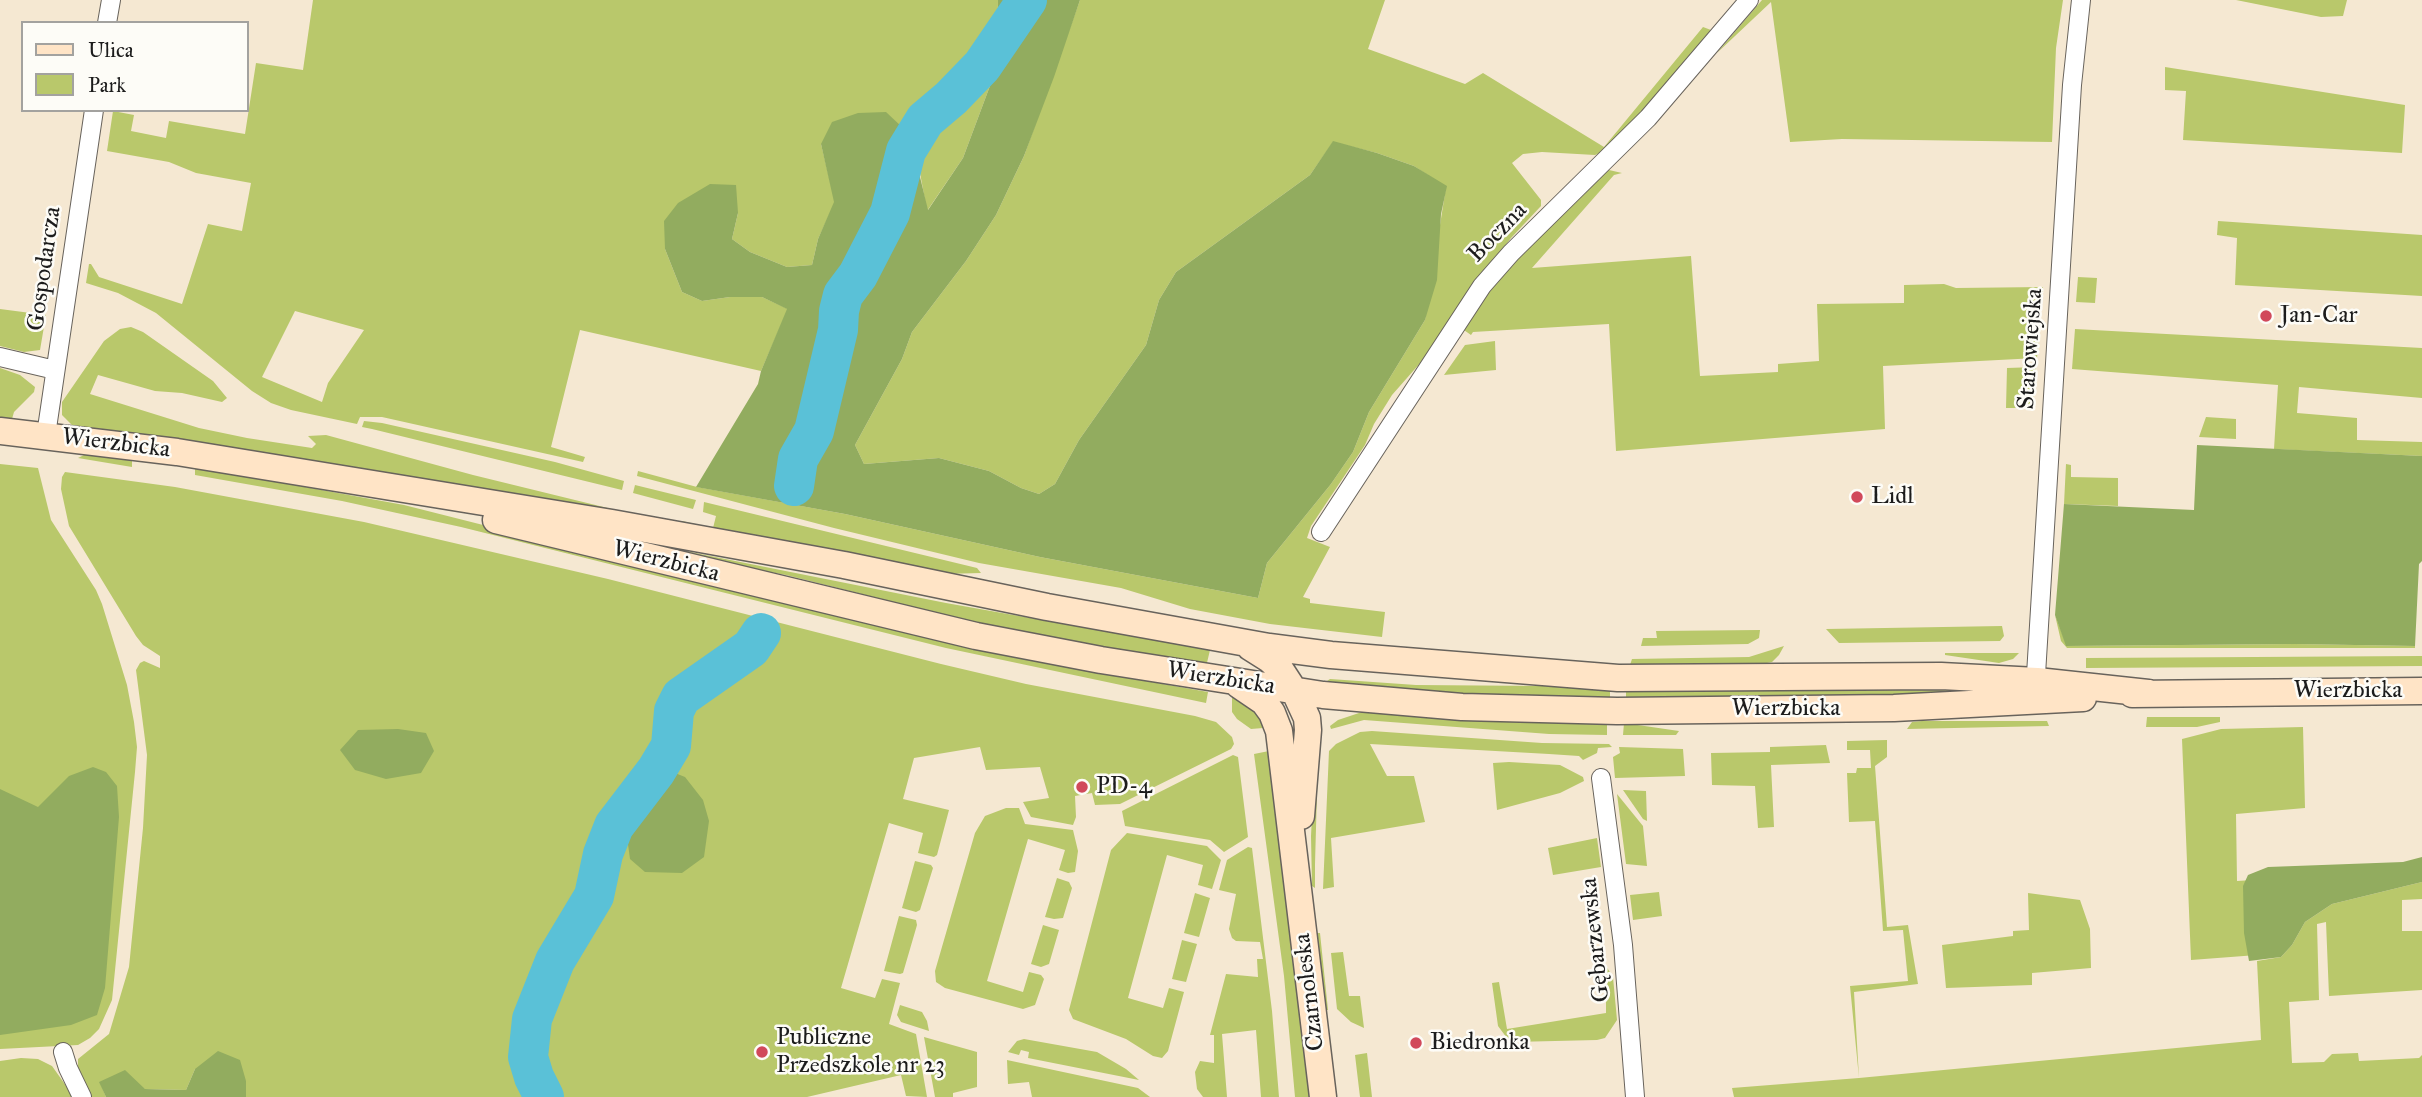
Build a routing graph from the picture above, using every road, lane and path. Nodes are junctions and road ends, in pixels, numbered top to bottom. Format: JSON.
{"nodes":[{"id":1,"x":111,"y":0,"type":"edge"},
{"id":2,"x":1749,"y":0,"type":"edge"},
{"id":3,"x":2081,"y":0,"type":"edge"},
{"id":4,"x":107,"y":21,"type":"edge"},
{"id":5,"x":94,"y":112,"type":"edge"},
{"id":6,"x":0,"y":357,"type":"edge"},
{"id":7,"x":55,"y":370,"type":"junction"},
{"id":8,"x":0,"y":431,"type":"edge"},
{"id":9,"x":46,"y":435,"type":"junction"},
{"id":10,"x":314,"y":475,"type":"junction"},
{"id":11,"x":1321,"y":532,"type":"dead end"},
{"id":12,"x":1238,"y":641,"type":"junction"},
{"id":13,"x":1356,"y":657,"type":"junction"},
{"id":14,"x":1230,"y":681,"type":"junction"},
{"id":15,"x":2422,"y":691,"type":"edge"},
{"id":16,"x":1295,"y":692,"type":"junction"},
{"id":17,"x":2035,"y":692,"type":"junction"},
{"id":18,"x":1349,"y":698,"type":"junction"},
{"id":19,"x":1308,"y":730,"type":"junction"},
{"id":20,"x":1279,"y":731,"type":"junction"},
{"id":21,"x":1601,"y":778,"type":"dead end"},
{"id":22,"x":1298,"y":888,"type":"junction"},
{"id":23,"x":63,"y":1052,"type":"dead end"},
{"id":24,"x":82,"y":1097,"type":"edge"},
{"id":25,"x":1323,"y":1097,"type":"edge"},
{"id":26,"x":1635,"y":1097,"type":"edge"}],
"edges":[{"from":1,"to":4,"type":"street"},
{"from":2,"to":11,"type":"street","name":"Boczna"},
{"from":3,"to":17,"type":"street","name":"Starowiejska"},
{"from":5,"to":7,"type":"street","name":"Gospodarcza"},
{"from":6,"to":7,"type":"street"},
{"from":7,"to":9,"type":"street","name":"Gospodarcza"},
{"from":8,"to":9,"type":"street","name":"Wierzbicka"},
{"from":9,"to":10,"type":"street","name":"Wierzbicka"},
{"from":10,"to":12,"type":"street","name":"Wierzbicka"},
{"from":10,"to":14,"type":"street","name":"Wierzbicka"},
{"from":12,"to":13,"type":"street","name":"Wierzbicka"},
{"from":12,"to":16,"type":"street","name":"Czarnoleska"},
{"from":13,"to":16,"type":"street"},
{"from":13,"to":17,"type":"street","name":"Wierzbicka"},
{"from":14,"to":16,"type":"street","name":"Wierzbicka"},
{"from":14,"to":20,"type":"street"},
{"from":15,"to":17,"type":"street","name":"Wierzbicka"},
{"from":16,"to":18,"type":"street","name":"Wierzbicka"},
{"from":16,"to":19,"type":"street","name":"Czarnoleska"},
{"from":16,"to":20,"type":"street"},
{"from":17,"to":18,"type":"street","name":"Wierzbicka"},
{"from":18,"to":19,"type":"street"},
{"from":19,"to":22,"type":"street","name":"Czarnoleska"},
{"from":20,"to":22,"type":"street","name":"Czarnoleska"},
{"from":21,"to":26,"type":"street","name":"Gębarzewska"},
{"from":22,"to":25,"type":"street","name":"Czarnoleska"},
{"from":23,"to":24,"type":"street"}]}
